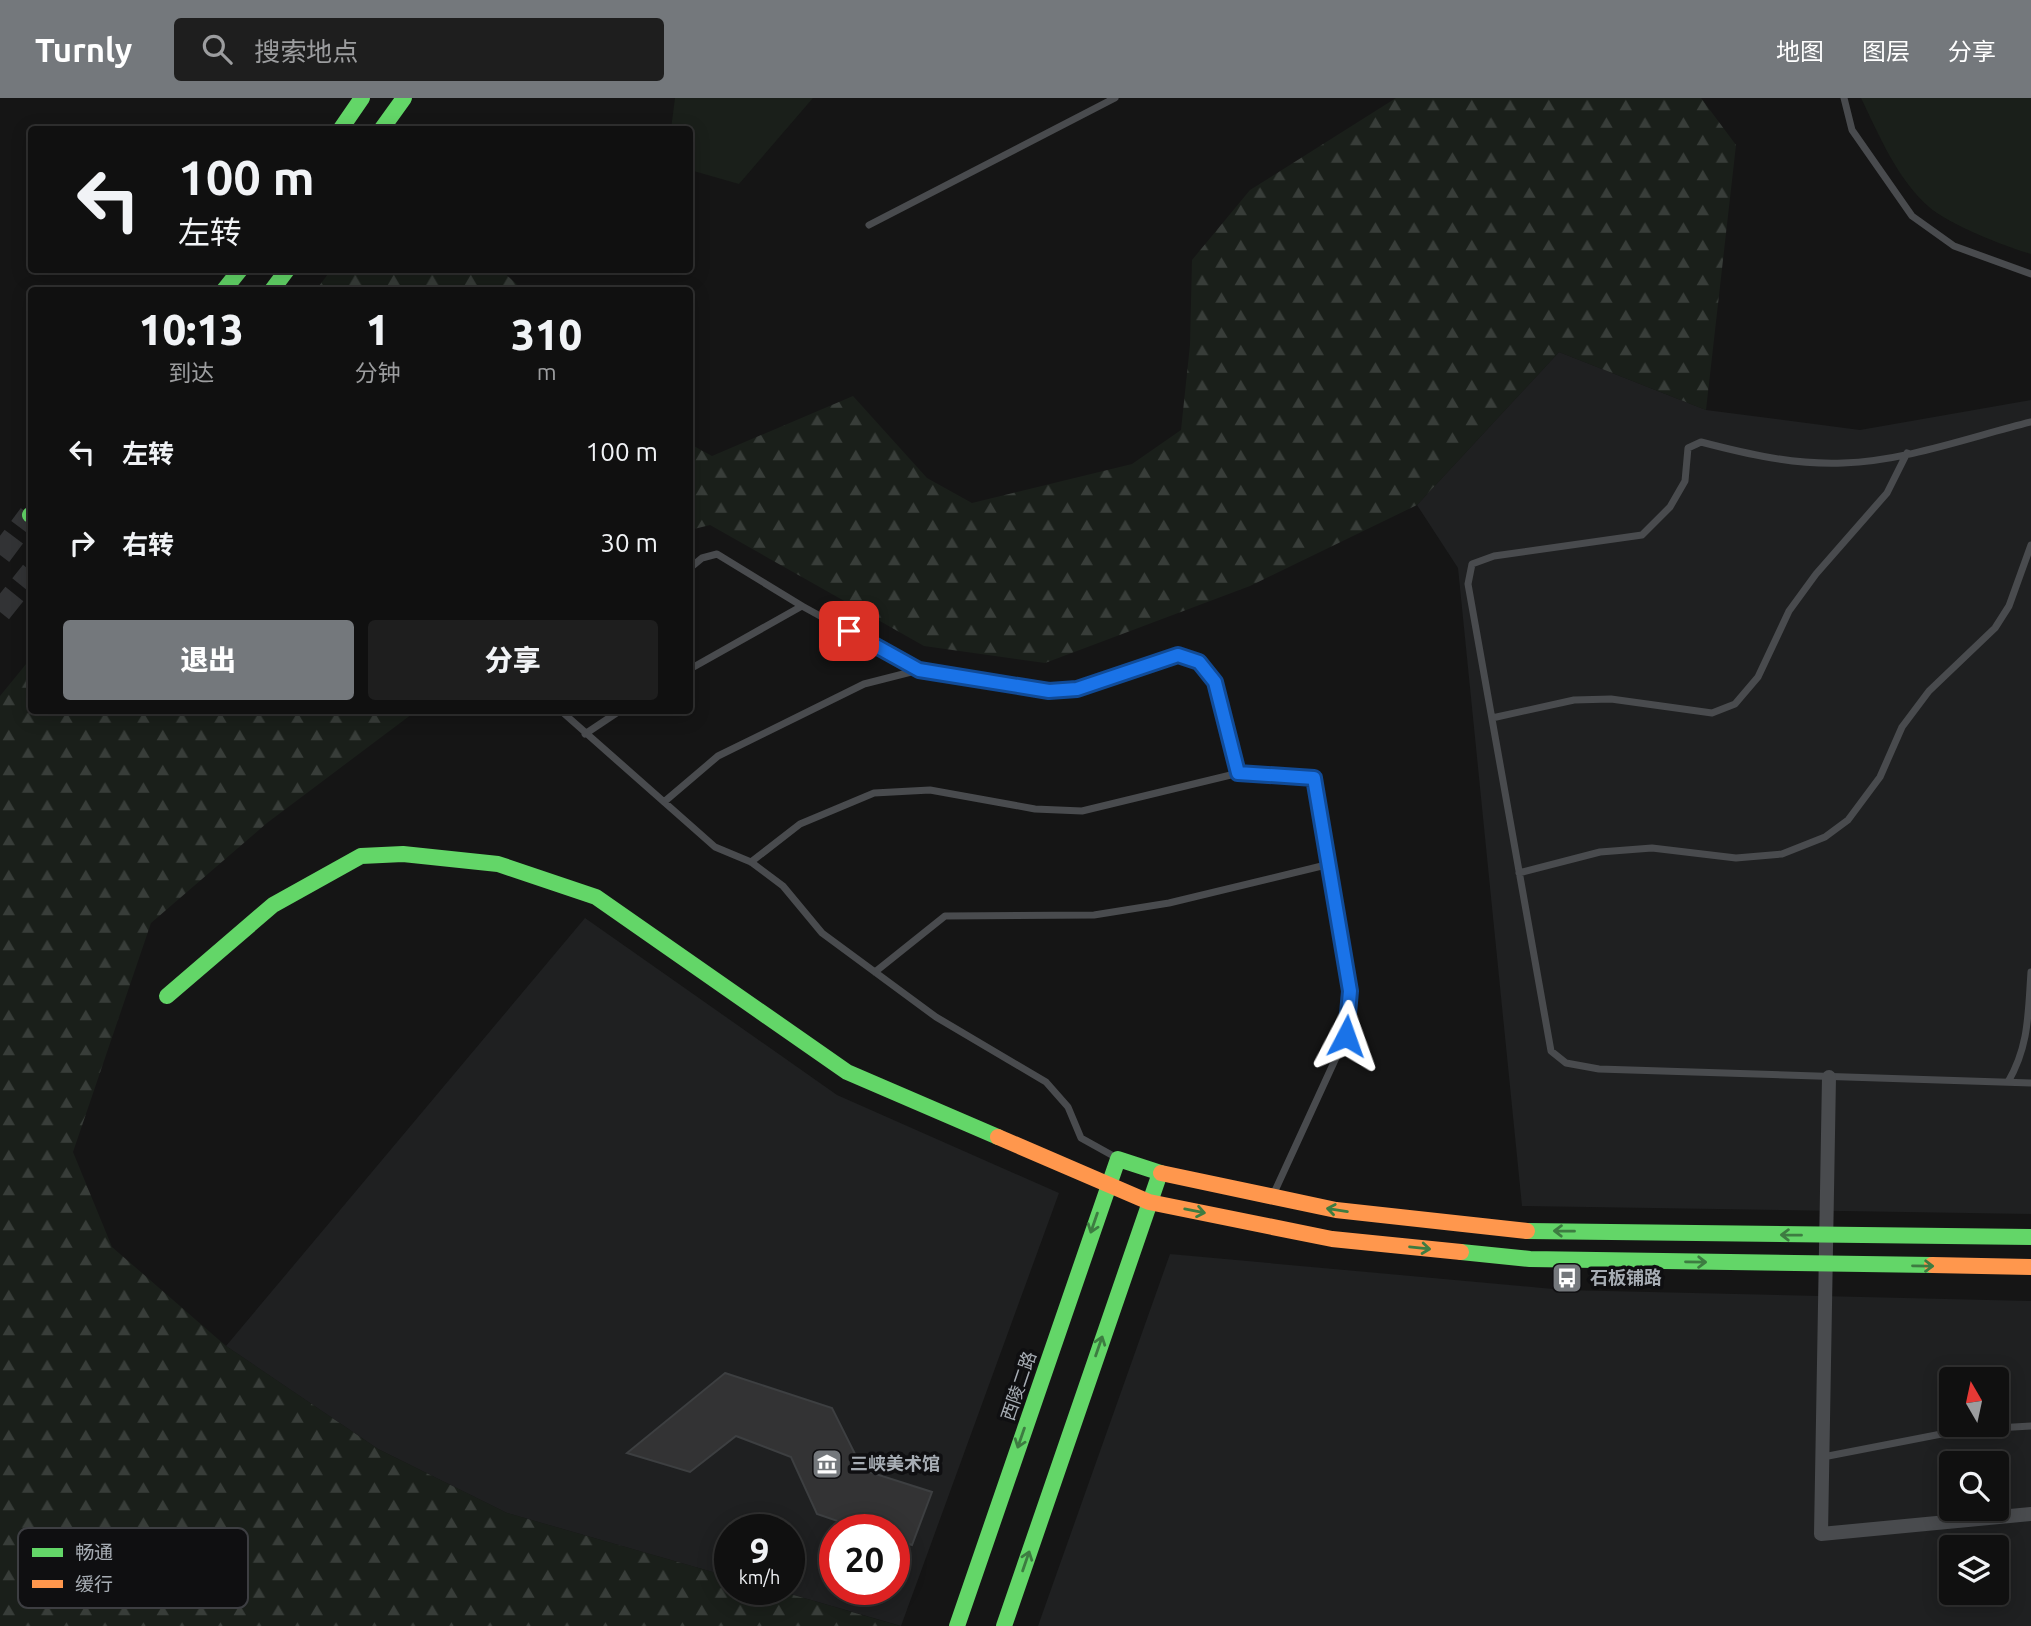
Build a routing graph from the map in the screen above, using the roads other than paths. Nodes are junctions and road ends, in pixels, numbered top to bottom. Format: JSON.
{"nodes":[{"id":1,"x":362,"y":98,"type":"edge"},
{"id":2,"x":404,"y":98,"type":"edge"},
{"id":3,"x":1115,"y":98,"type":"edge"},
{"id":4,"x":1843,"y":98,"type":"edge"},
{"id":5,"x":343,"y":126,"type":"edge"},
{"id":6,"x":384,"y":126,"type":"edge"},
{"id":7,"x":869,"y":225,"type":"dead end"},
{"id":8,"x":238,"y":273,"type":"edge"},
{"id":9,"x":2031,"y":274,"type":"edge"},
{"id":10,"x":226,"y":287,"type":"edge"},
{"id":11,"x":2031,"y":422,"type":"edge"},
{"id":12,"x":1907,"y":453,"type":"junction"},
{"id":13,"x":2031,"y":545,"type":"edge"},
{"id":14,"x":693,"y":566,"type":"edge"},
{"id":15,"x":802,"y":606,"type":"junction"},
{"id":16,"x":693,"y":667,"type":"edge"},
{"id":17,"x":919,"y":670,"type":"junction"},
{"id":18,"x":564,"y":714,"type":"edge"},
{"id":19,"x":615,"y":714,"type":"edge"},
{"id":20,"x":1492,"y":719,"type":"junction"},
{"id":21,"x":585,"y":734,"type":"junction"},
{"id":22,"x":1238,"y":773,"type":"junction"},
{"id":23,"x":664,"y":802,"type":"junction"},
{"id":24,"x":751,"y":862,"type":"junction"},
{"id":25,"x":1330,"y":864,"type":"junction"},
{"id":26,"x":1519,"y":873,"type":"junction"},
{"id":27,"x":875,"y":972,"type":"junction"},
{"id":28,"x":2031,"y":972,"type":"edge"},
{"id":29,"x":167,"y":996,"type":"dead end"},
{"id":30,"x":1829,"y":1077,"type":"junction"},
{"id":31,"x":2008,"y":1082,"type":"junction"},
{"id":32,"x":2031,"y":1083,"type":"edge"},
{"id":33,"x":1118,"y":1158,"type":"junction"},
{"id":34,"x":1160,"y":1172,"type":"junction"},
{"id":35,"x":1108,"y":1184,"type":"junction"},
{"id":36,"x":1272,"y":1196,"type":"junction"},
{"id":37,"x":1149,"y":1202,"type":"junction"},
{"id":38,"x":1828,"y":1236,"type":"junction"},
{"id":39,"x":2031,"y":1237,"type":"edge"},
{"id":40,"x":1828,"y":1265,"type":"junction"},
{"id":41,"x":2031,"y":1267,"type":"edge"},
{"id":42,"x":2031,"y":1426,"type":"edge"},
{"id":43,"x":1823,"y":1457,"type":"junction"},
{"id":44,"x":2031,"y":1514,"type":"edge"},
{"id":45,"x":957,"y":1626,"type":"edge"},
{"id":46,"x":1004,"y":1626,"type":"edge"}],
"edges":[{"from":1,"to":5,"type":"main road"},
{"from":2,"to":6,"type":"main road"},
{"from":3,"to":7,"type":"lane"},
{"from":4,"to":9,"type":"lane"},
{"from":8,"to":10,"type":"main road"},
{"from":11,"to":12,"type":"lane"},
{"from":12,"to":20,"type":"lane"},
{"from":12,"to":20,"type":"lane"},
{"from":13,"to":26,"type":"lane"},
{"from":14,"to":15,"type":"lane"},
{"from":15,"to":16,"type":"lane"},
{"from":15,"to":17,"type":"lane"},
{"from":17,"to":22,"type":"lane"},
{"from":17,"to":23,"type":"lane"},
{"from":18,"to":21,"type":"lane"},
{"from":19,"to":21,"type":"lane"},
{"from":20,"to":26,"type":"lane"},
{"from":21,"to":23,"type":"lane"},
{"from":22,"to":24,"type":"lane"},
{"from":22,"to":25,"type":"lane"},
{"from":23,"to":24,"type":"lane"},
{"from":24,"to":27,"type":"lane"},
{"from":25,"to":27,"type":"lane"},
{"from":25,"to":36,"type":"lane"},
{"from":26,"to":30,"type":"lane"},
{"from":27,"to":33,"type":"lane"},
{"from":28,"to":31,"type":"lane"},
{"from":29,"to":35,"type":"main road"},
{"from":30,"to":31,"type":"lane"},
{"from":30,"to":38,"type":"street"},
{"from":31,"to":32,"type":"lane"},
{"from":33,"to":34,"type":"main road"},
{"from":33,"to":35,"type":"main road","name":"西陵二路"},
{"from":34,"to":36,"type":"main road"},
{"from":34,"to":37,"type":"main road"},
{"from":35,"to":37,"type":"main road"},
{"from":35,"to":45,"type":"main road","name":"西陵二路","one_way":true},
{"from":38,"to":36,"type":"main road","one_way":true},
{"from":37,"to":40,"type":"main road","one_way":true},
{"from":46,"to":37,"type":"main road","one_way":true},
{"from":38,"to":39,"type":"main road"},
{"from":38,"to":40,"type":"street"},
{"from":40,"to":41,"type":"main road","one_way":true},
{"from":40,"to":43,"type":"street"},
{"from":42,"to":43,"type":"lane"},
{"from":43,"to":44,"type":"street"}]}
